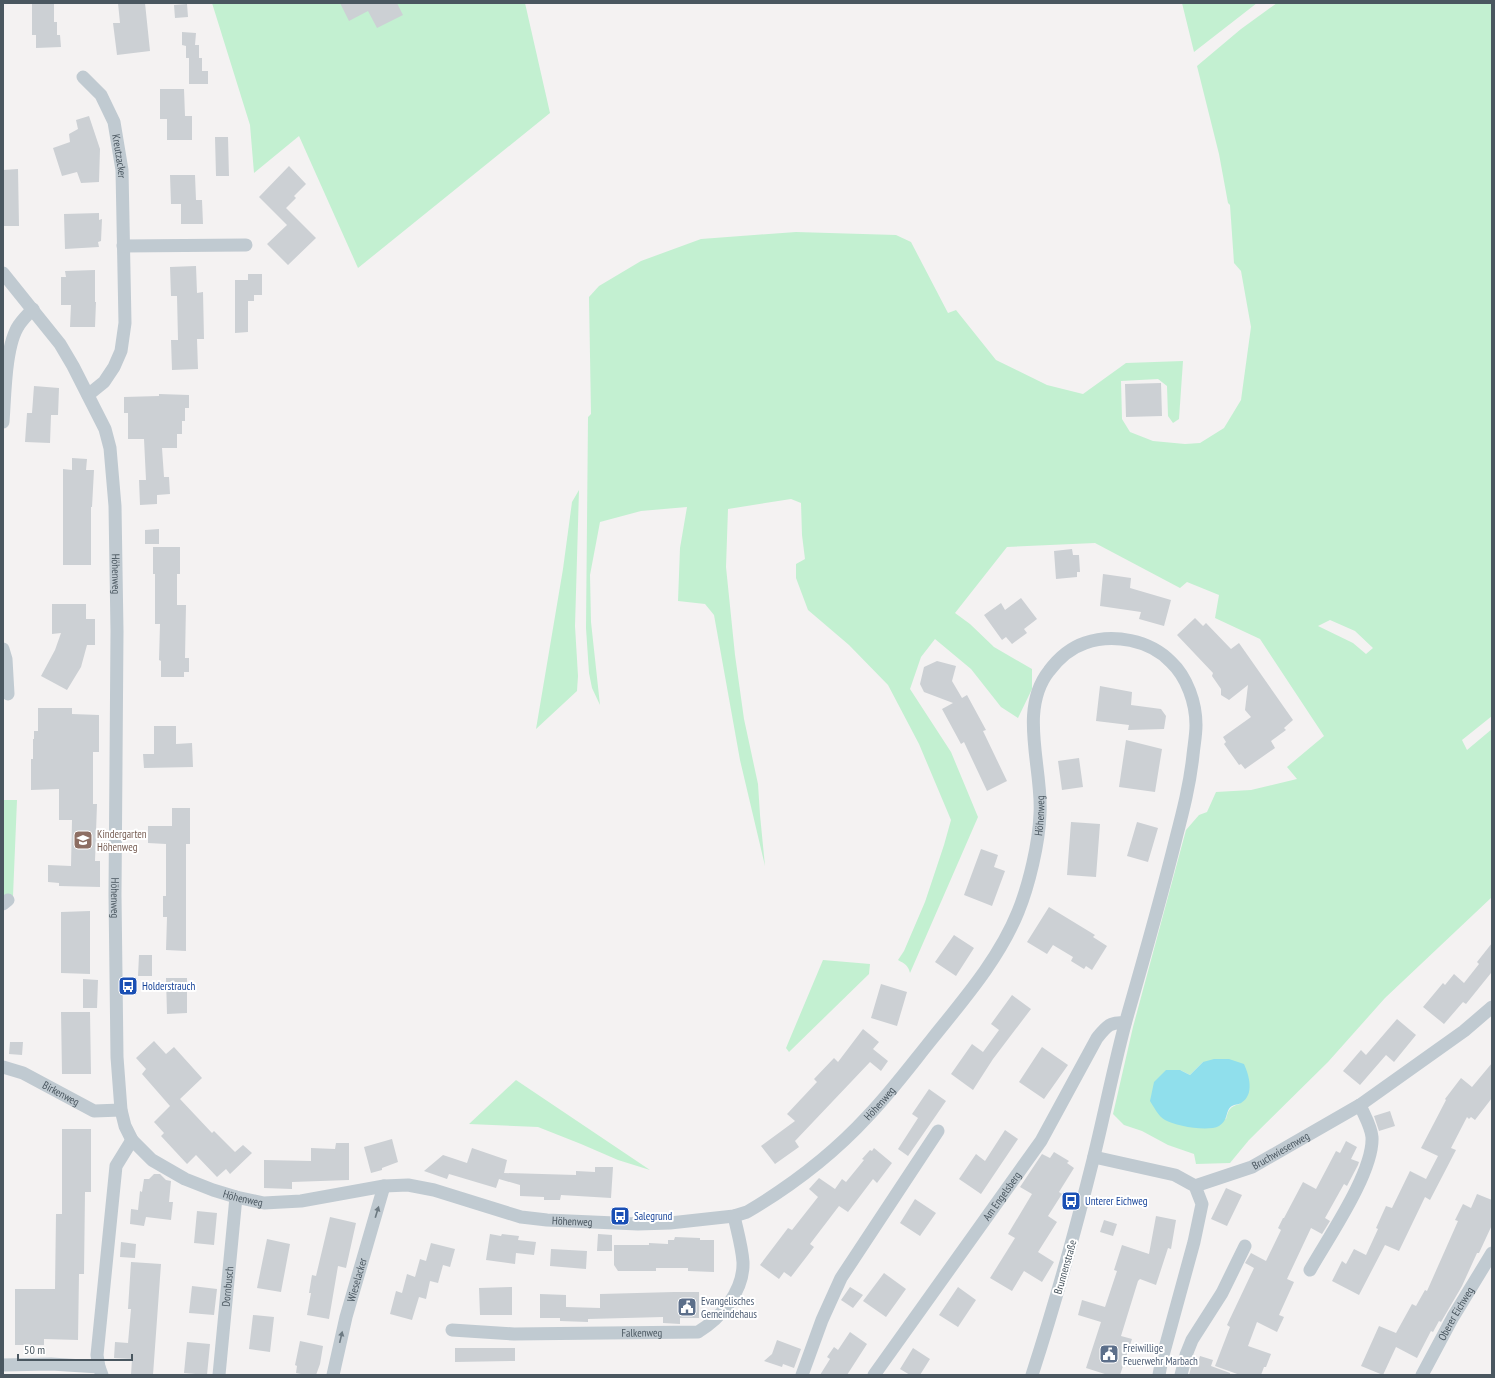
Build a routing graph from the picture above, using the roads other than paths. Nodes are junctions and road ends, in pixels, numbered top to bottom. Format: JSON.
{"nodes":[{"id":1,"x":83,"y":77,"type":"dead end"},
{"id":2,"x":246,"y":245,"type":"dead end"},
{"id":3,"x":123,"y":246,"type":"junction"},
{"id":4,"x":3,"y":273,"type":"edge"},
{"id":5,"x":33,"y":309,"type":"junction"},
{"id":6,"x":88,"y":395,"type":"junction"},
{"id":7,"x":3,"y":422,"type":"edge"},
{"id":8,"x":3,"y":650,"type":"edge"},
{"id":9,"x":8,"y":694,"type":"dead end"},
{"id":10,"x":1492,"y":1008,"type":"edge"},
{"id":11,"x":1125,"y":1023,"type":"junction"},
{"id":12,"x":3,"y":1067,"type":"edge"},
{"id":13,"x":1360,"y":1105,"type":"junction"},
{"id":14,"x":121,"y":1110,"type":"junction"},
{"id":15,"x":938,"y":1130,"type":"dead end"},
{"id":16,"x":132,"y":1140,"type":"junction"},
{"id":17,"x":1094,"y":1157,"type":"junction"},
{"id":18,"x":384,"y":1186,"type":"junction"},
{"id":19,"x":1195,"y":1186,"type":"junction"},
{"id":20,"x":236,"y":1197,"type":"junction"},
{"id":21,"x":734,"y":1216,"type":"junction"},
{"id":22,"x":1245,"y":1246,"type":"dead end"},
{"id":23,"x":1492,"y":1253,"type":"edge"},
{"id":24,"x":1310,"y":1270,"type":"dead end"},
{"id":25,"x":452,"y":1330,"type":"dead end"},
{"id":26,"x":3,"y":1366,"type":"edge"},
{"id":27,"x":100,"y":1371,"type":"edge"},
{"id":28,"x":219,"y":1375,"type":"edge"},
{"id":29,"x":333,"y":1375,"type":"edge"},
{"id":30,"x":802,"y":1375,"type":"edge"},
{"id":31,"x":874,"y":1375,"type":"edge"},
{"id":32,"x":1032,"y":1375,"type":"edge"},
{"id":33,"x":1159,"y":1375,"type":"edge"},
{"id":34,"x":1181,"y":1375,"type":"edge"},
{"id":35,"x":1422,"y":1375,"type":"edge"}],
"edges":[{"from":1,"to":3,"type":"street","name":"Kreutzacker"},
{"from":2,"to":3,"type":"street"},
{"from":3,"to":6,"type":"street","name":"Kreutzacker"},
{"from":4,"to":5,"type":"street","name":"Höhenweg"},
{"from":5,"to":6,"type":"street","name":"Höhenweg"},
{"from":5,"to":7,"type":"street"},
{"from":6,"to":14,"type":"street","name":"Höhenweg"},
{"from":8,"to":9,"type":"street"},
{"from":10,"to":13,"type":"street","name":"Bruchwiesenweg"},
{"from":11,"to":17,"type":"street","name":"Höhenweg"},
{"from":11,"to":21,"type":"street","name":"Höhenweg"},
{"from":11,"to":31,"type":"street","name":"Am Engelsberg"},
{"from":12,"to":14,"type":"street","name":"Birkenweg"},
{"from":13,"to":19,"type":"street","name":"Bruchwiesenweg"},
{"from":13,"to":24,"type":"street"},
{"from":14,"to":16,"type":"street","name":"Höhenweg"},
{"from":15,"to":30,"type":"street"},
{"from":16,"to":20,"type":"street","name":"Höhenweg"},
{"from":16,"to":27,"type":"street"},
{"from":17,"to":19,"type":"street"},
{"from":17,"to":32,"type":"street","name":"Brunnenstraße"},
{"from":18,"to":20,"type":"street","name":"Höhenweg"},
{"from":18,"to":21,"type":"street","name":"Höhenweg"},
{"from":29,"to":18,"type":"street","name":"Wieselacker","one_way":true},
{"from":19,"to":33,"type":"street"},
{"from":20,"to":28,"type":"street","name":"Dornbusch"},
{"from":21,"to":25,"type":"street","name":"Falkenweg"},
{"from":22,"to":34,"type":"street"},
{"from":23,"to":35,"type":"street","name":"Oberer Eichweg"},
{"from":26,"to":27,"type":"street"}]}
